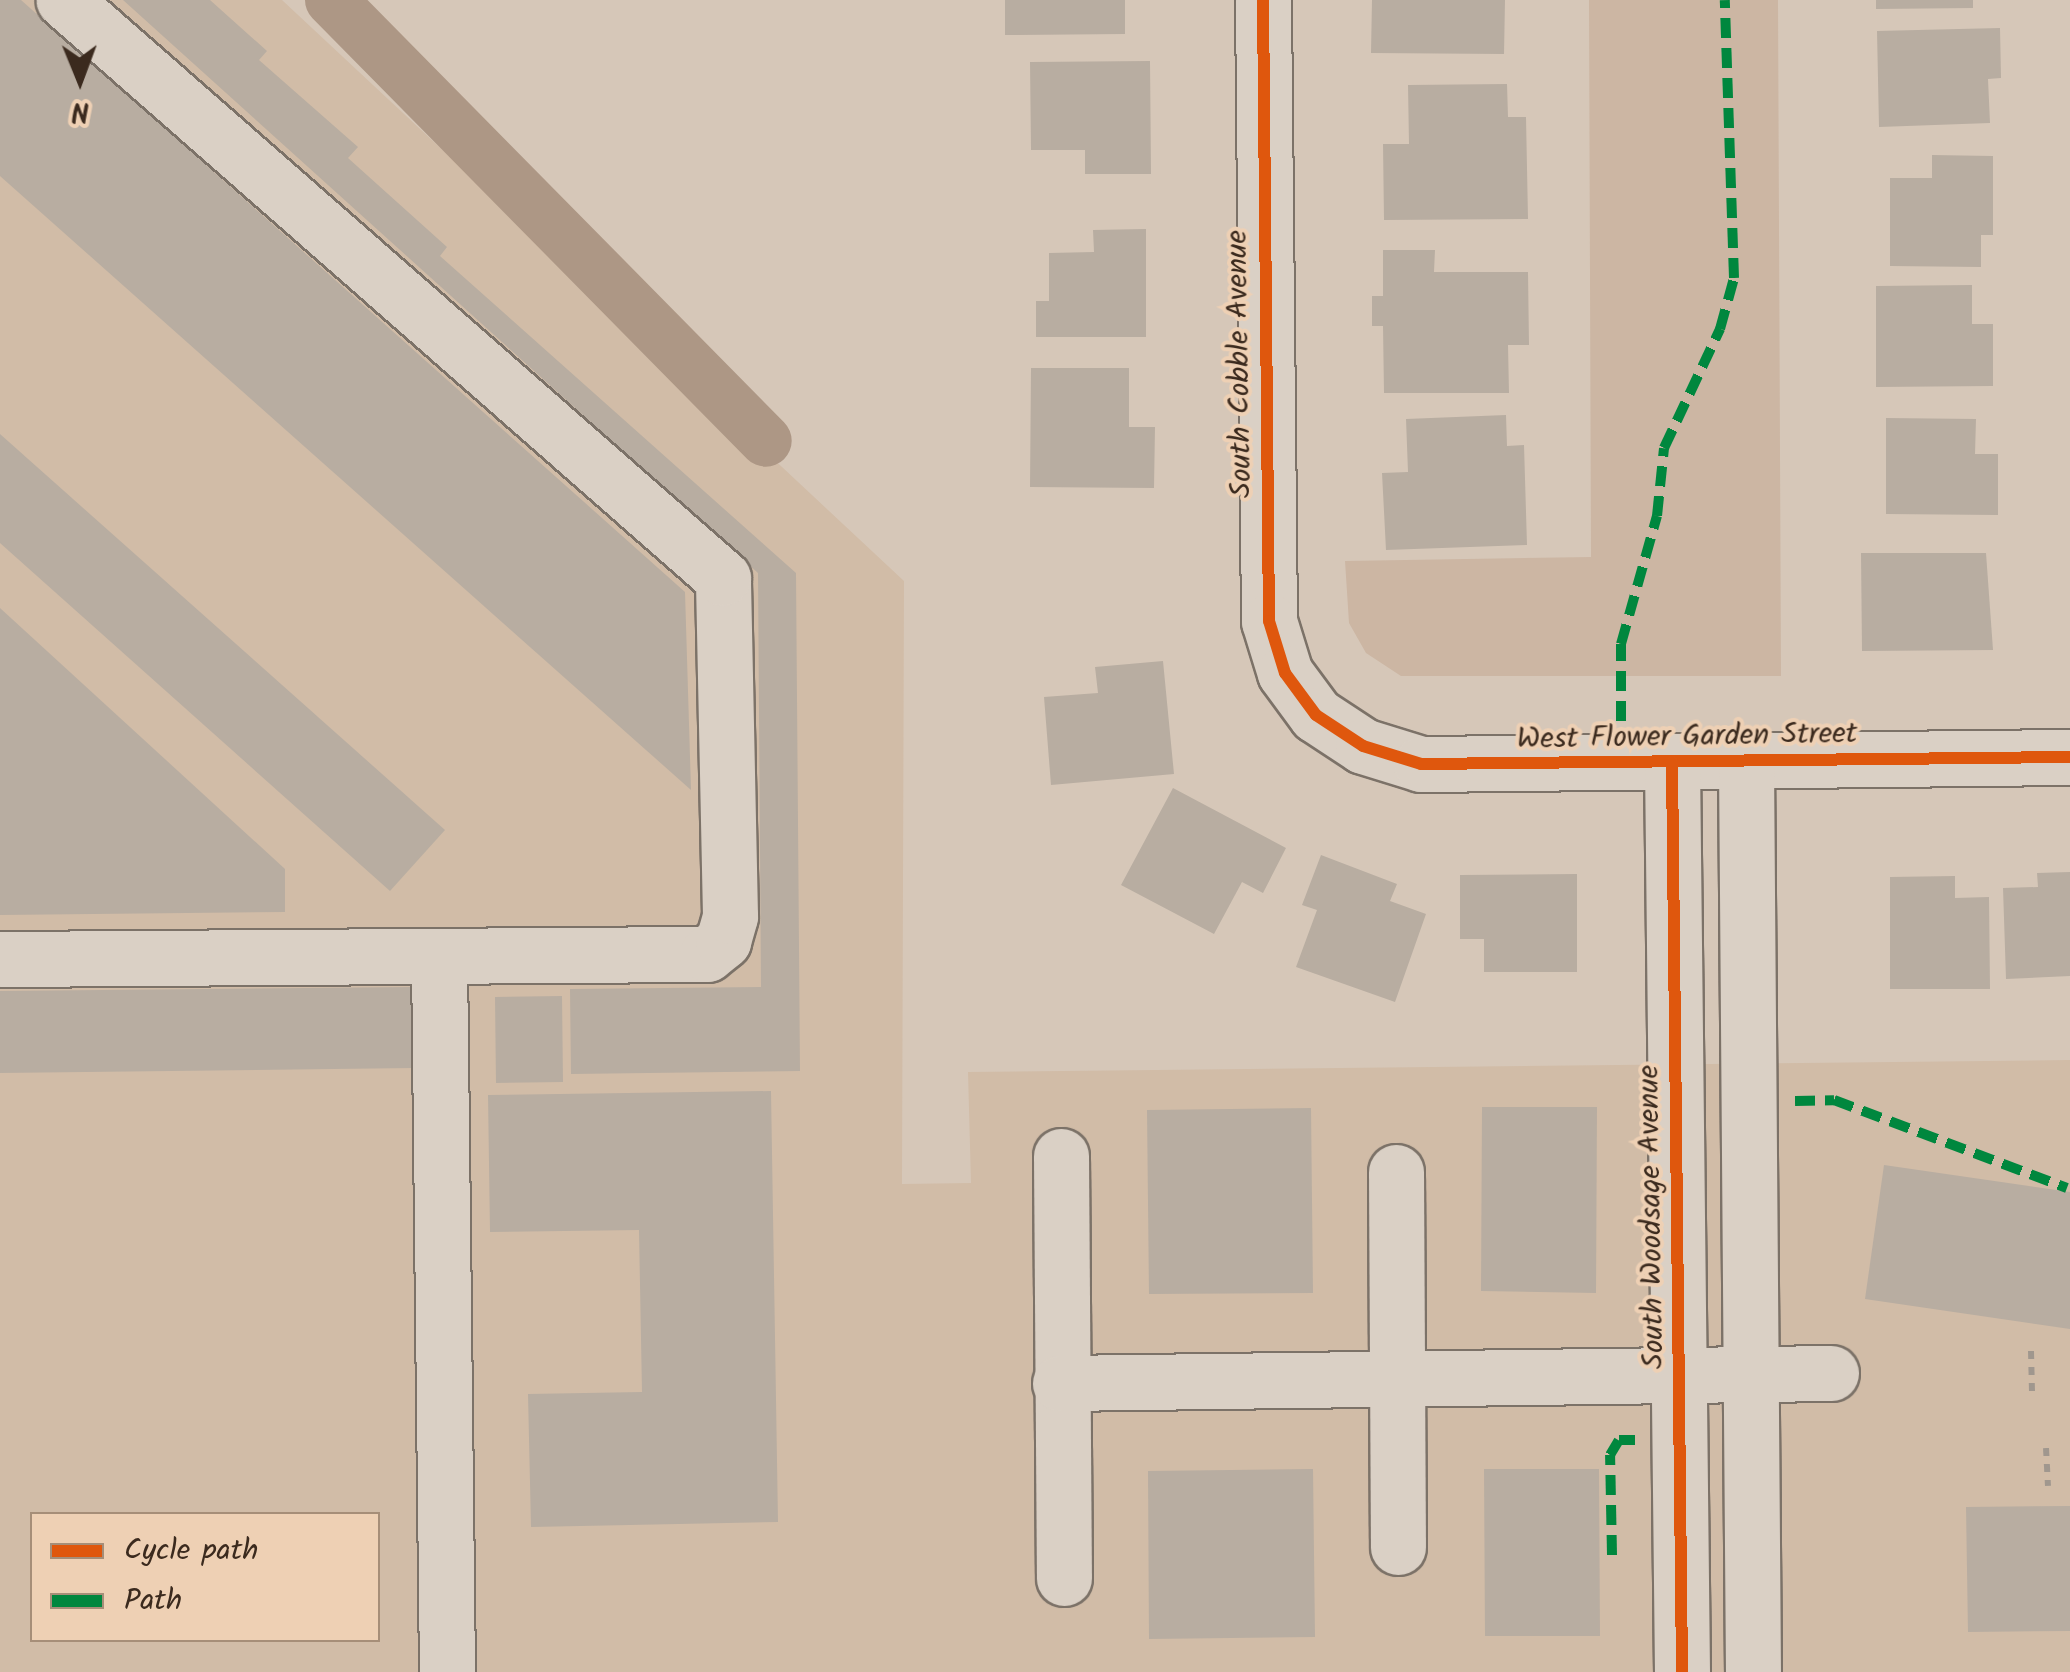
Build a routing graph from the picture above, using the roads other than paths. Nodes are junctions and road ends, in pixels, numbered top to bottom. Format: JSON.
{"nodes":[{"id":1,"x":64,"y":0,"type":"edge"},
{"id":2,"x":1263,"y":0,"type":"edge"},
{"id":3,"x":1316,"y":715,"type":"joint"},
{"id":4,"x":2070,"y":757,"type":"edge"},
{"id":5,"x":1672,"y":762,"type":"junction"},
{"id":6,"x":1746,"y":762,"type":"junction"},
{"id":7,"x":439,"y":957,"type":"junction"},
{"id":8,"x":0,"y":959,"type":"edge"},
{"id":9,"x":1061,"y":1156,"type":"dead end"},
{"id":10,"x":1396,"y":1172,"type":"dead end"},
{"id":11,"x":1831,"y":1373,"type":"dead end"},
{"id":12,"x":1750,"y":1374,"type":"junction"},
{"id":13,"x":1679,"y":1375,"type":"junction"},
{"id":14,"x":1394,"y":1378,"type":"junction"},
{"id":15,"x":1060,"y":1383,"type":"junction"},
{"id":16,"x":1398,"y":1547,"type":"dead end"},
{"id":17,"x":1064,"y":1578,"type":"dead end"},
{"id":18,"x":448,"y":1672,"type":"edge"},
{"id":19,"x":1682,"y":1672,"type":"edge"},
{"id":20,"x":1753,"y":1672,"type":"edge"}],
"edges":[{"from":1,"to":7,"type":"street"},
{"from":2,"to":3,"type":"street","name":"South Cobble Avenue"},
{"from":3,"to":5,"type":"street","name":"West Flower Garden Street"},
{"from":4,"to":6,"type":"street","name":"West Flower Garden Street"},
{"from":5,"to":6,"type":"street","name":"West Flower Garden Street"},
{"from":5,"to":13,"type":"street","name":"South Woodsage Avenue"},
{"from":6,"to":12,"type":"street"},
{"from":7,"to":8,"type":"street"},
{"from":7,"to":18,"type":"street"},
{"from":9,"to":15,"type":"street"},
{"from":10,"to":14,"type":"street"},
{"from":11,"to":12,"type":"street"},
{"from":12,"to":13,"type":"street"},
{"from":12,"to":20,"type":"street"},
{"from":13,"to":14,"type":"street"},
{"from":13,"to":19,"type":"street","name":"South Woodsage Avenue"},
{"from":14,"to":15,"type":"street"},
{"from":14,"to":16,"type":"street"},
{"from":15,"to":17,"type":"street"}]}
